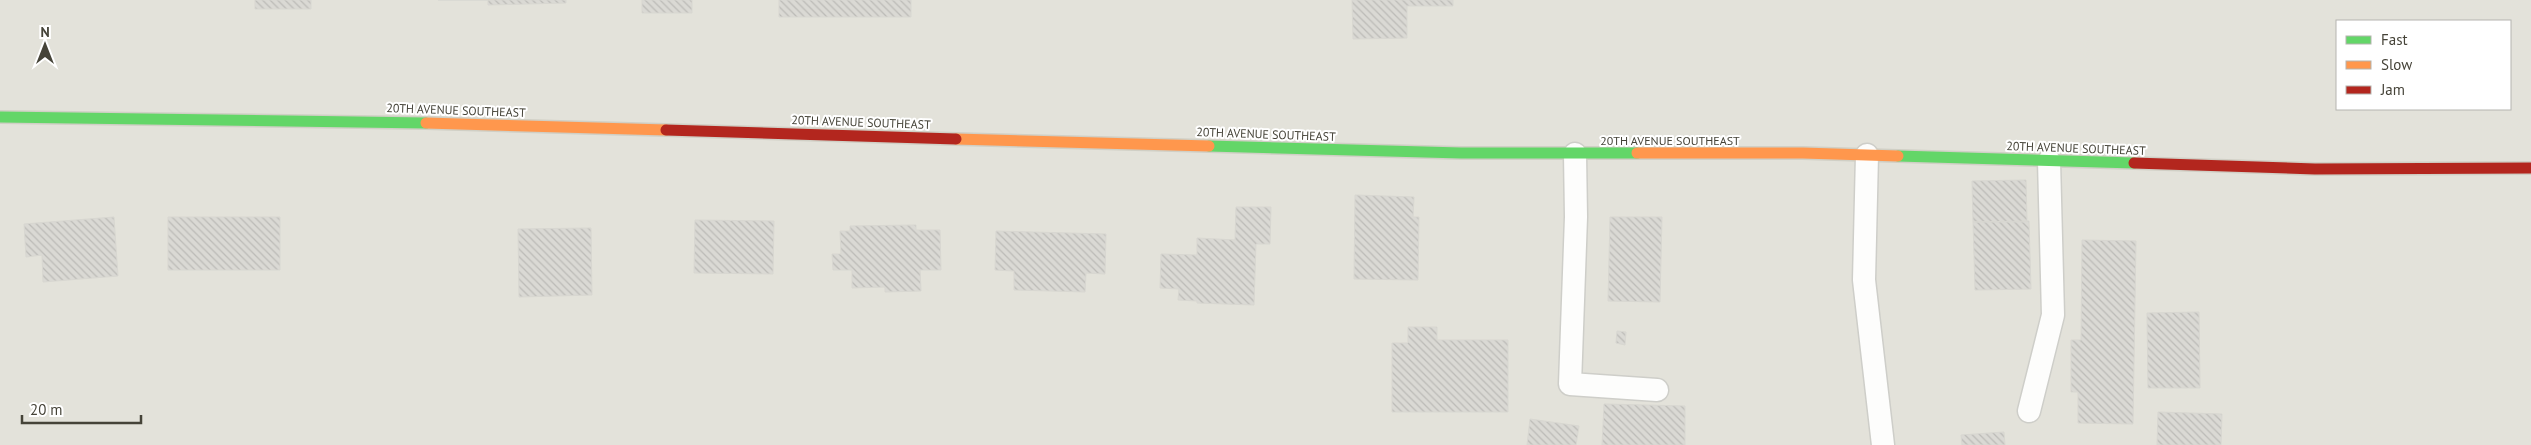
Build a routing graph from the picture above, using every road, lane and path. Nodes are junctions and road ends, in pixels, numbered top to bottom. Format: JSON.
{"nodes":[{"id":1,"x":0,"y":117,"type":"edge"},
{"id":2,"x":1575,"y":154,"type":"junction"},
{"id":3,"x":1867,"y":155,"type":"junction"},
{"id":4,"x":2049,"y":161,"type":"junction"},
{"id":5,"x":2531,"y":168,"type":"edge"},
{"id":6,"x":1658,"y":390,"type":"dead end"},
{"id":7,"x":2029,"y":410,"type":"dead end"},
{"id":8,"x":1883,"y":445,"type":"edge"}],
"edges":[{"from":1,"to":2,"type":"street","name":"20TH AVENUE SOUTHEAST"},
{"from":2,"to":3,"type":"street","name":"20TH AVENUE SOUTHEAST"},
{"from":2,"to":6,"type":"lane"},
{"from":3,"to":4,"type":"street","name":"20TH AVENUE SOUTHEAST"},
{"from":3,"to":8,"type":"lane"},
{"from":4,"to":5,"type":"street","name":"20TH AVENUE SOUTHEAST"},
{"from":4,"to":7,"type":"lane"}]}
